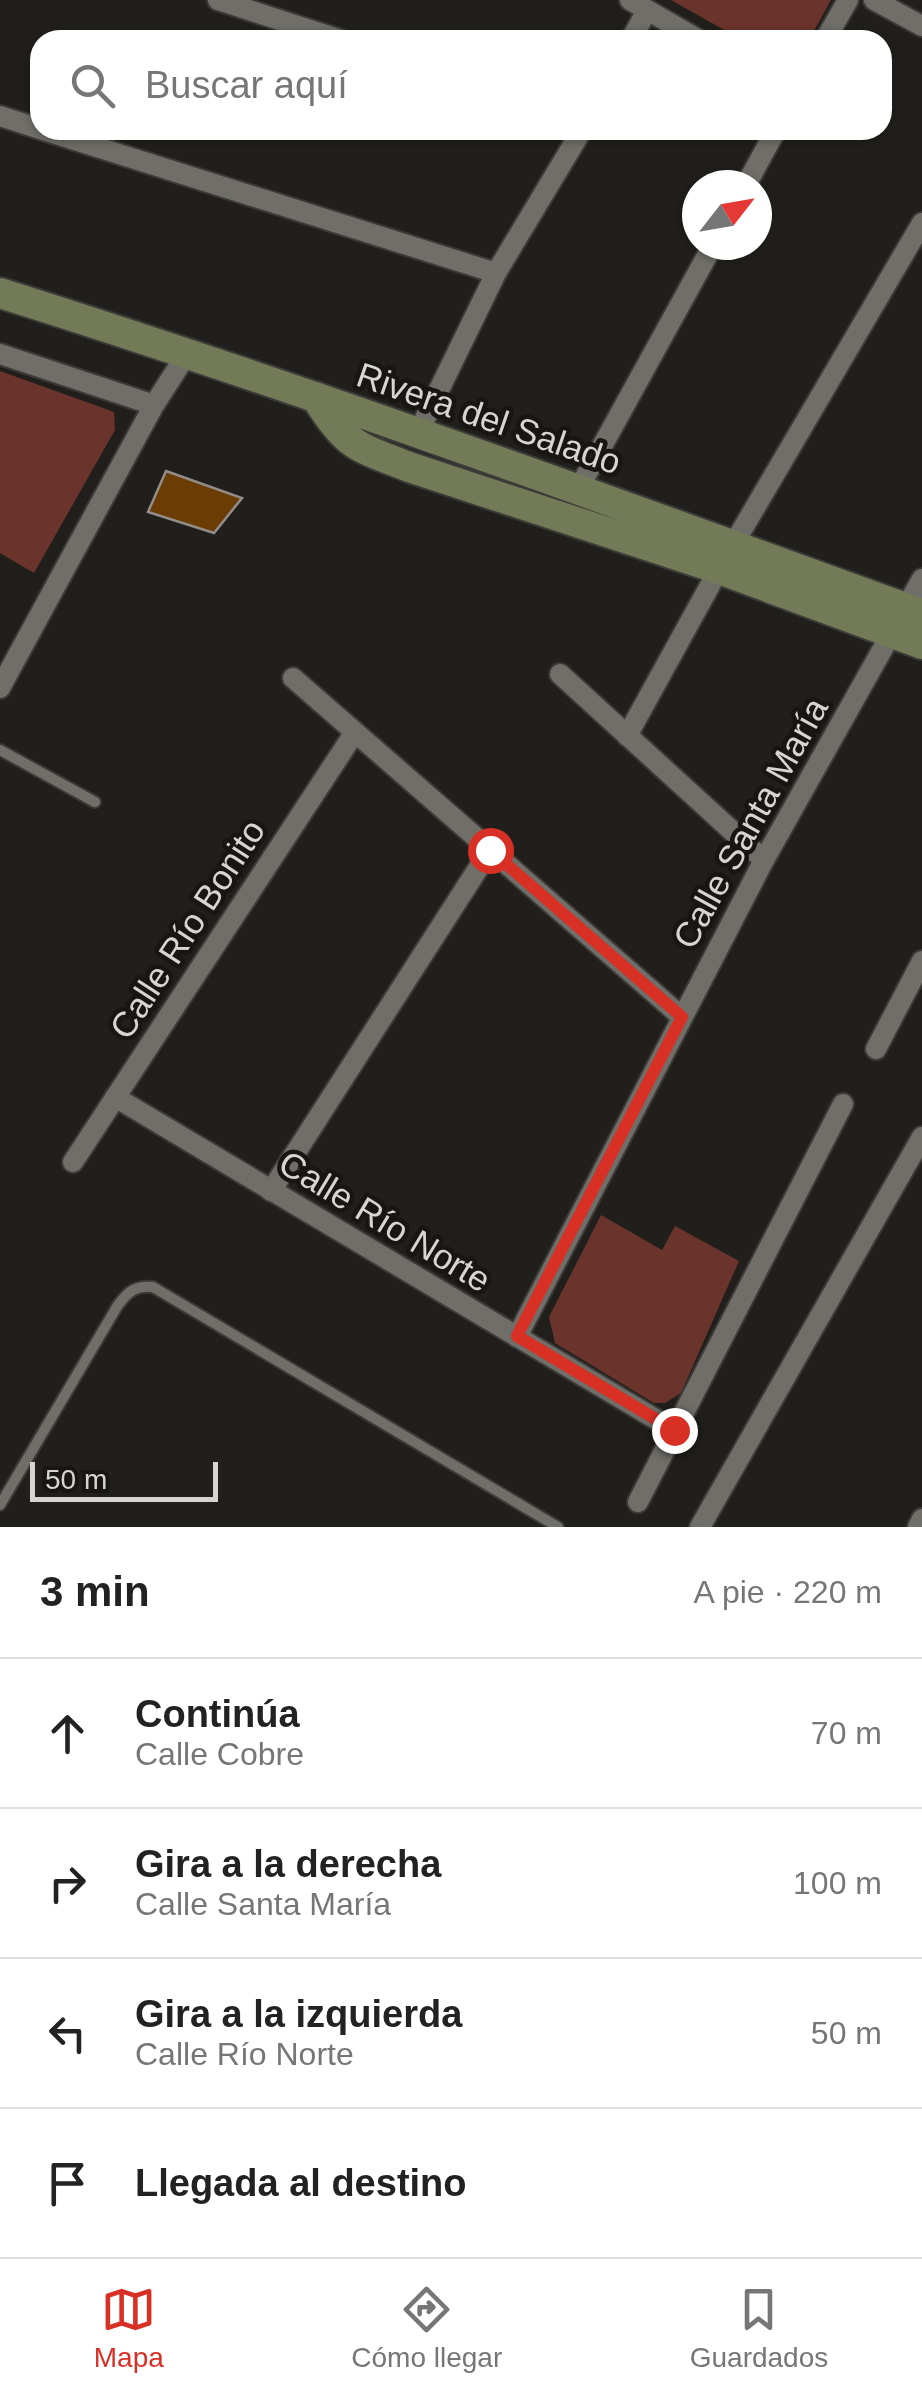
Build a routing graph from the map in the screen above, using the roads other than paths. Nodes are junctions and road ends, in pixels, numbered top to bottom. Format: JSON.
{"nodes":[{"id":1,"x":218,"y":0,"type":"edge"},
{"id":2,"x":848,"y":0,"type":"edge"},
{"id":3,"x":874,"y":0,"type":"edge"},
{"id":4,"x":639,"y":5,"type":"edge"},
{"id":5,"x":922,"y":26,"type":"edge"},
{"id":6,"x":310,"y":30,"type":"edge"},
{"id":7,"x":633,"y":30,"type":"edge"},
{"id":8,"x":682,"y":30,"type":"edge"},
{"id":9,"x":832,"y":30,"type":"edge"},
{"id":10,"x":0,"y":116,"type":"edge"},
{"id":11,"x":30,"y":126,"type":"edge"},
{"id":12,"x":74,"y":140,"type":"edge"},
{"id":13,"x":576,"y":140,"type":"edge"},
{"id":14,"x":771,"y":140,"type":"edge"},
{"id":15,"x":754,"y":170,"type":"edge"},
{"id":16,"x":922,"y":222,"type":"edge"},
{"id":17,"x":705,"y":260,"type":"edge"},
{"id":18,"x":496,"y":273,"type":"junction"},
{"id":19,"x":0,"y":294,"type":"edge"},
{"id":20,"x":188,"y":352,"type":"junction"},
{"id":21,"x":0,"y":354,"type":"edge"},
{"id":22,"x":316,"y":398,"type":"junction"},
{"id":23,"x":154,"y":405,"type":"junction"},
{"id":24,"x":418,"y":434,"type":"junction"},
{"id":25,"x":579,"y":488,"type":"junction"},
{"id":26,"x":726,"y":557,"type":"junction"},
{"id":27,"x":922,"y":579,"type":"edge"},
{"id":28,"x":906,"y":618,"type":"edge"},
{"id":29,"x":922,"y":644,"type":"edge"},
{"id":30,"x":6,"y":662,"type":"edge"},
{"id":31,"x":560,"y":674,"type":"dead end"},
{"id":32,"x":293,"y":678,"type":"dead end"},
{"id":33,"x":0,"y":688,"type":"edge"},
{"id":34,"x":355,"y":732,"type":"junction"},
{"id":35,"x":627,"y":736,"type":"junction"},
{"id":36,"x":0,"y":750,"type":"edge"},
{"id":37,"x":94,"y":802,"type":"dead end"},
{"id":38,"x":490,"y":850,"type":"junction"},
{"id":39,"x":764,"y":860,"type":"junction"},
{"id":40,"x":922,"y":961,"type":"edge"},
{"id":41,"x":682,"y":1017,"type":"junction"},
{"id":42,"x":876,"y":1049,"type":"dead end"},
{"id":43,"x":115,"y":1098,"type":"junction"},
{"id":44,"x":843,"y":1104,"type":"dead end"},
{"id":45,"x":922,"y":1137,"type":"edge"},
{"id":46,"x":73,"y":1162,"type":"dead end"},
{"id":47,"x":272,"y":1191,"type":"junction"},
{"id":48,"x":517,"y":1336,"type":"junction"},
{"id":49,"x":674,"y":1430,"type":"junction"},
{"id":50,"x":638,"y":1502,"type":"dead end"},
{"id":51,"x":0,"y":1505,"type":"edge"},
{"id":52,"x":922,"y":1519,"type":"edge"},
{"id":53,"x":558,"y":1527,"type":"edge"},
{"id":54,"x":700,"y":1527,"type":"edge"},
{"id":55,"x":918,"y":1527,"type":"edge"}],
"edges":[{"from":1,"to":6,"type":"street"},
{"from":2,"to":9,"type":"street"},
{"from":3,"to":5,"type":"street"},
{"from":4,"to":7,"type":"street"},
{"from":4,"to":8,"type":"street"},
{"from":10,"to":11,"type":"street"},
{"from":12,"to":18,"type":"street"},
{"from":13,"to":18,"type":"street"},
{"from":14,"to":15,"type":"street"},
{"from":16,"to":26,"type":"street"},
{"from":17,"to":25,"type":"street"},
{"from":18,"to":24,"type":"street"},
{"from":19,"to":20,"type":"street"},
{"from":20,"to":22,"type":"street"},
{"from":20,"to":23,"type":"street"},
{"from":21,"to":23,"type":"street"},
{"from":22,"to":24,"type":"street","name":"Rivera del Salado"},
{"from":22,"to":26,"type":"street","name":"Rivera del Salado"},
{"from":23,"to":30,"type":"street"},
{"from":24,"to":25,"type":"street","name":"Rivera del Salado"},
{"from":25,"to":26,"type":"street","name":"Rivera del Salado"},
{"from":26,"to":28,"type":"street","name":"Rivera del Salado"},
{"from":26,"to":35,"type":"street"},
{"from":27,"to":28,"type":"street","name":"Calle Santa María"},
{"from":28,"to":29,"type":"street","name":"Rivera del Salado"},
{"from":28,"to":39,"type":"street","name":"Calle Santa María"},
{"from":30,"to":33,"type":"street"},
{"from":31,"to":35,"type":"street"},
{"from":32,"to":34,"type":"street"},
{"from":34,"to":38,"type":"street"},
{"from":34,"to":43,"type":"street","name":"Calle Río Bonito"},
{"from":35,"to":39,"type":"street"},
{"from":36,"to":37,"type":"lane"},
{"from":38,"to":41,"type":"street"},
{"from":38,"to":47,"type":"street"},
{"from":39,"to":41,"type":"street","name":"Calle Santa María"},
{"from":40,"to":42,"type":"street"},
{"from":41,"to":48,"type":"street","name":"Calle Santa María"},
{"from":43,"to":46,"type":"street","name":"Calle Río Bonito"},
{"from":43,"to":47,"type":"street","name":"Calle Río Norte"},
{"from":44,"to":49,"type":"street"},
{"from":45,"to":54,"type":"street"},
{"from":47,"to":48,"type":"street","name":"Calle Río Norte"},
{"from":48,"to":49,"type":"street","name":"Calle Río Norte"},
{"from":49,"to":50,"type":"street"},
{"from":51,"to":53,"type":"lane"},
{"from":52,"to":55,"type":"street"}]}
